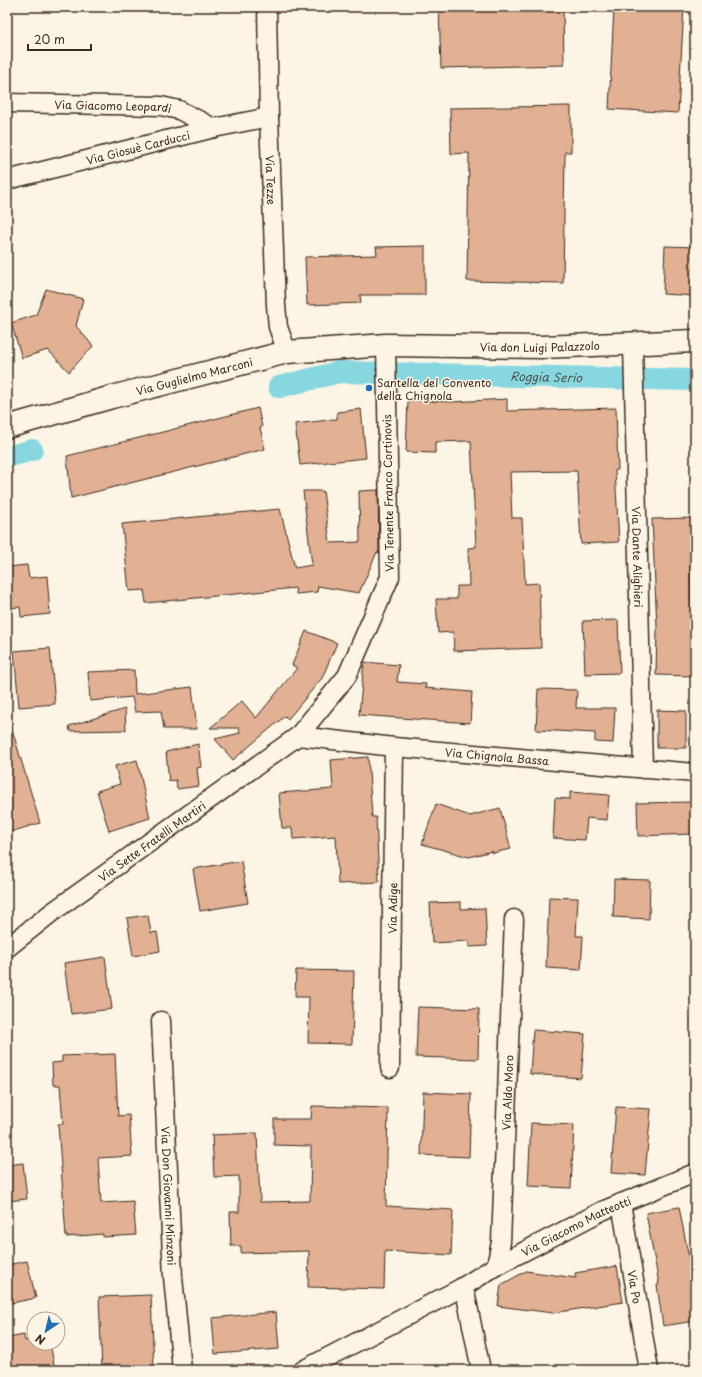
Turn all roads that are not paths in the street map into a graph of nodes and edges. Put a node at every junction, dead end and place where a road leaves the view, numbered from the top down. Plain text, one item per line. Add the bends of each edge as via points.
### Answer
1 (267, 7) edge
2 (7, 102) edge
3 (269, 117) junction
4 (214, 128) junction
5 (7, 180) edge
6 (695, 341) edge
7 (386, 344) junction
8 (633, 344) junction
9 (287, 352) junction
10 (7, 427) edge
11 (298, 736) junction
12 (394, 747) junction
13 (643, 769) junction
14 (695, 773) edge
15 (514, 919) dead end
16 (7, 948) edge
17 (160, 1021) dead end
18 (390, 1068) dead end
19 (695, 1173) edge
20 (622, 1203) junction
21 (496, 1266) junction
22 (461, 1288) junction
23 (182, 1370) edge
24 (303, 1370) edge
25 (481, 1370) edge
26 (649, 1370) edge

1 - 3 street, Via Tezze
2 - 4 street, Via Giacomo Leopardi via 161,106 179,110
3 - 4 street, Via Giosuè Carducci
3 - 9 street, Via Tezze via 276,306 278,327
4 - 5 street, Via Giosuè Carducci
6 - 8 street, Via don Luigi Palazzolo
7 - 8 street, Via don Luigi Palazzolo via 542,347
7 - 9 street, Via Guglielmo Marconi
7 - 11 street, Via Tenente Franco Cortinovis via 390,577 347,676
8 - 13 street, Via Dante Alighieri
9 - 10 street, Via Guglielmo Marconi
11 - 12 street, Via Chignola Bassa
11 - 16 street, Via Sette Fratelli Martiri via 51,913
12 - 13 street, Via Chignola Bassa
12 - 18 street, Via Adige
13 - 14 street, Via Chignola Bassa
15 - 21 street, Via Aldo Moro via 501,1242
17 - 23 street, Via Don Giovanni Minzoni via 173,1277
19 - 20 street, Via Giacomo Matteotti
20 - 21 street, Via Giacomo Matteotti
20 - 26 street, Via Po
21 - 22 street, Via Giacomo Matteotti
22 - 24 street, Via Giacomo Matteotti
22 - 25 street via 466,1296

